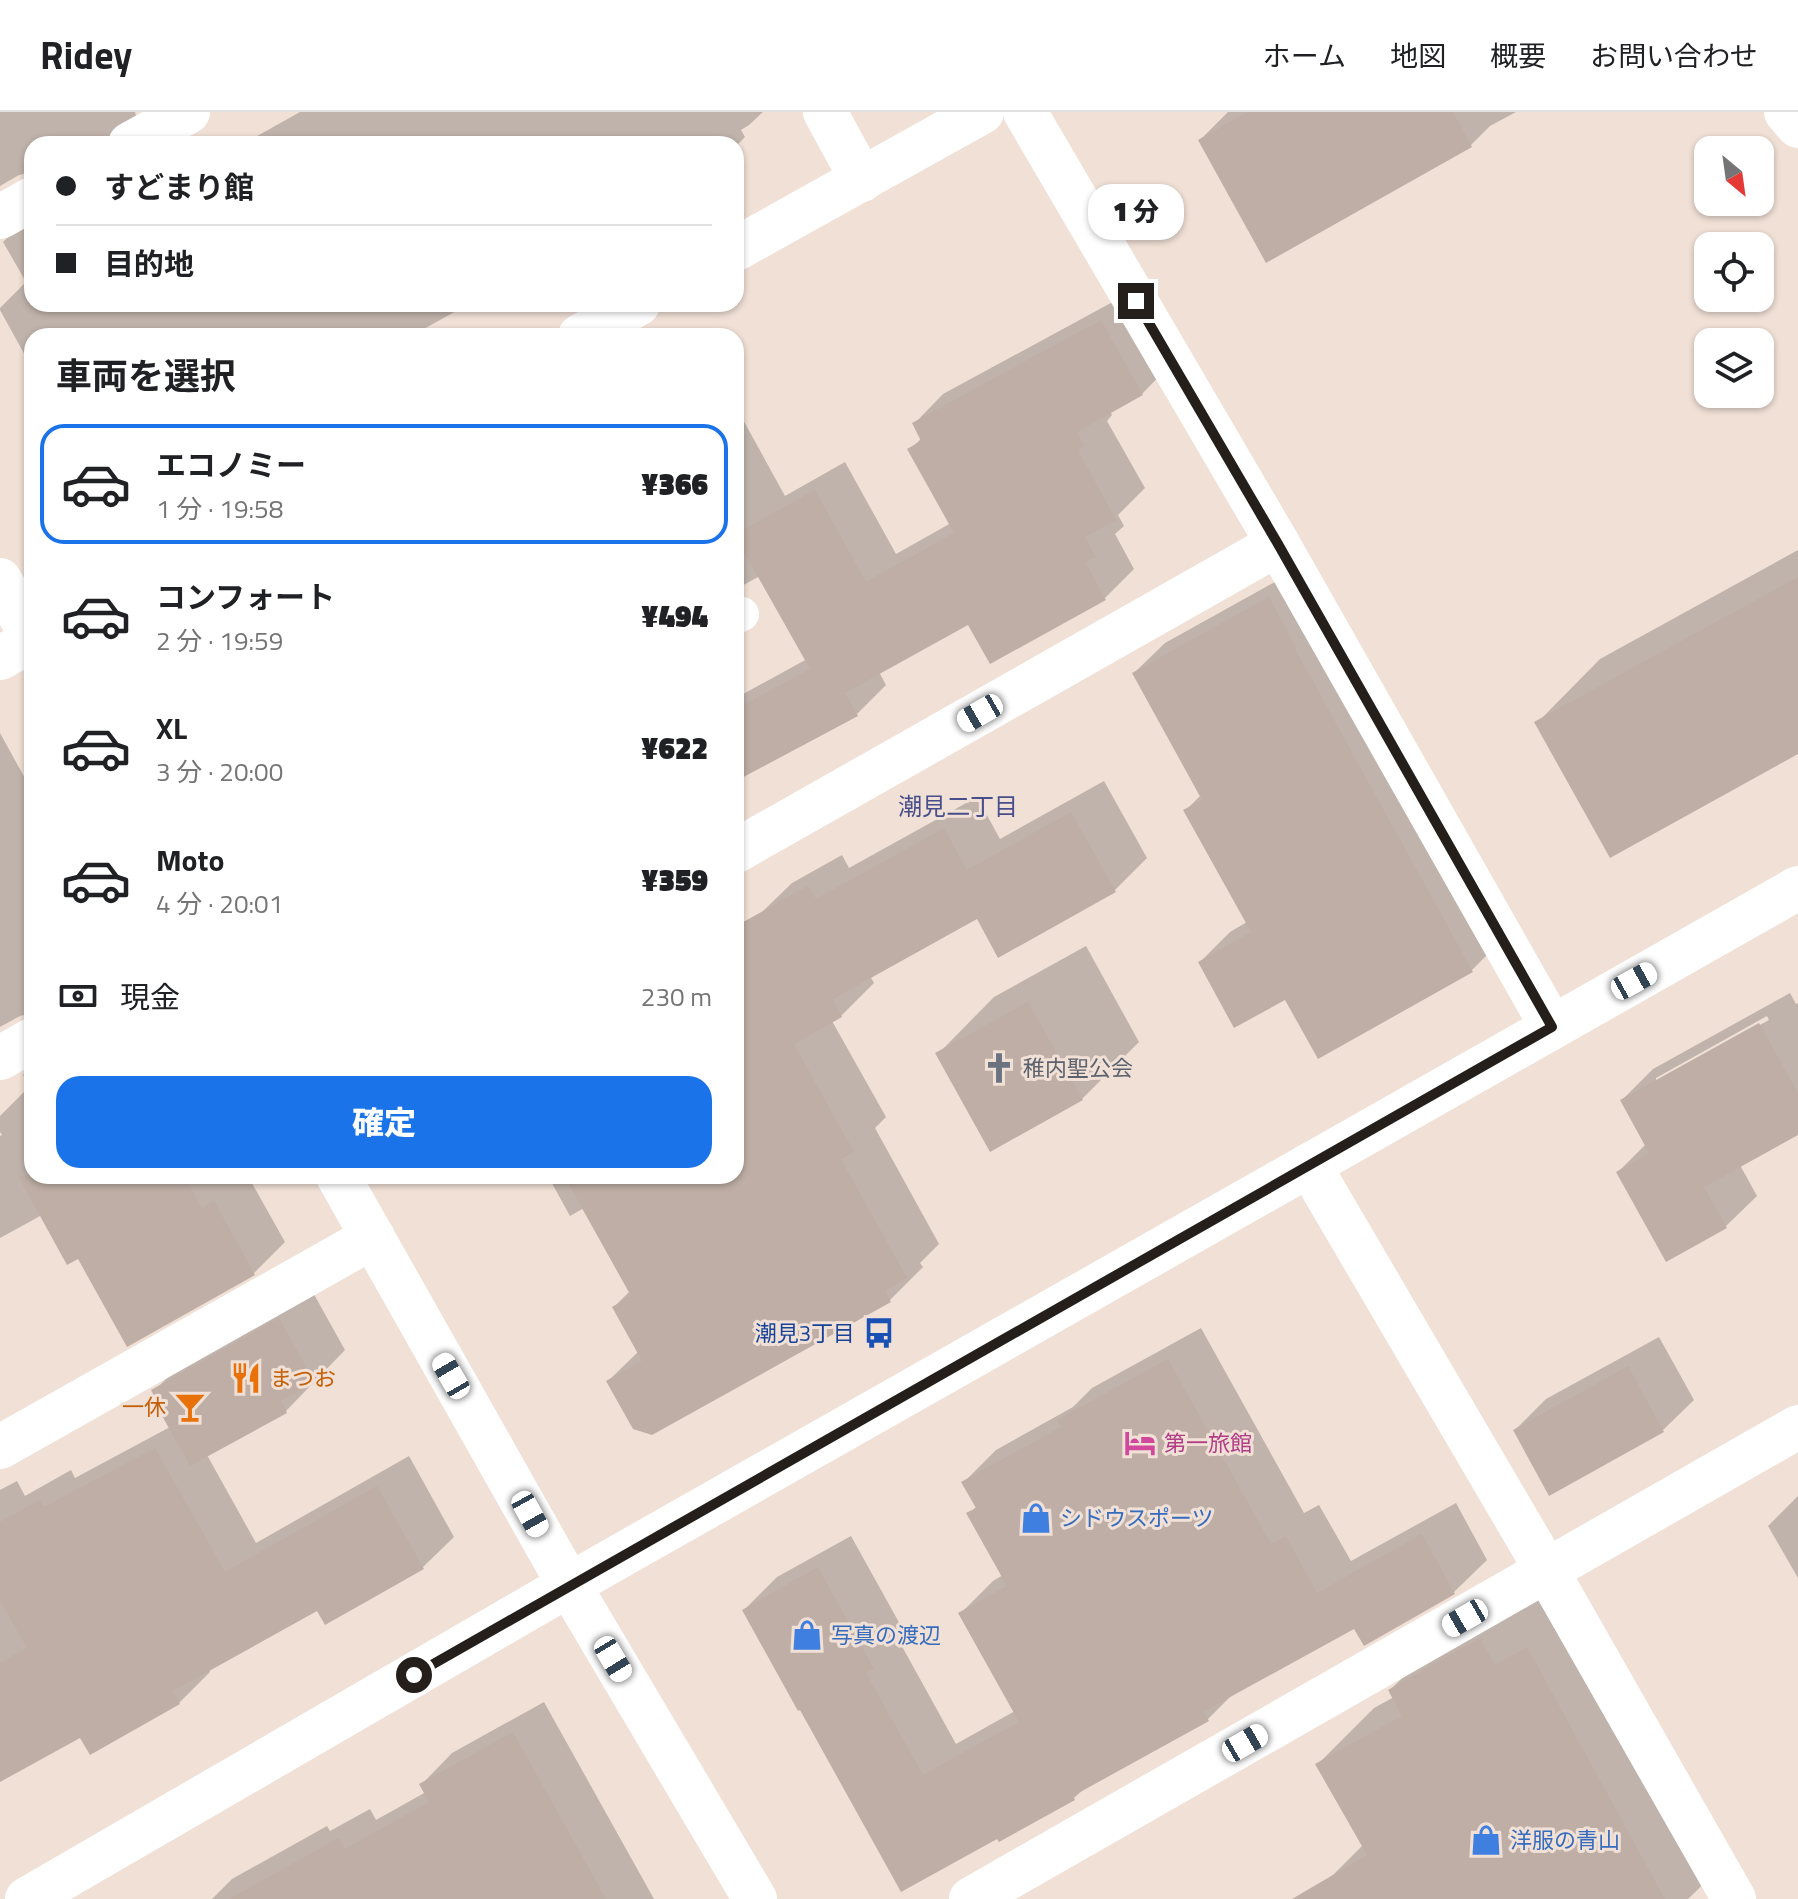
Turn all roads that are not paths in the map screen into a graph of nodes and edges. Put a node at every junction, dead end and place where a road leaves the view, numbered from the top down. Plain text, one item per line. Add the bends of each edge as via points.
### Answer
1 (188, 112) edge
2 (825, 112) edge
3 (982, 112) edge
4 (1025, 112) edge
5 (1786, 112) edge
6 (1798, 126) edge
7 (144, 136) edge
8 (862, 180) junction
9 (24, 204) edge
10 (0, 217) edge
11 (744, 245) edge
12 (624, 312) edge
13 (594, 328) edge
14 (1278, 544) junction
15 (0, 580) edge
16 (24, 624) edge
17 (24, 643) edge
18 (0, 658) edge
19 (744, 846) edge
20 (1798, 888) edge
21 (1552, 1027) junction
22 (24, 1044) edge
23 (0, 1058) edge
24 (1309, 1165) junction
25 (343, 1184) edge
26 (373, 1237) junction
27 (1798, 1427) edge
28 (0, 1447) edge
29 (1547, 1571) junction
30 (569, 1585) junction
31 (27, 1899) edge
32 (755, 1899) edge
33 (971, 1899) edge
34 (1734, 1899) edge

1 - 7 street
2 - 8 street
3 - 8 street
4 - 14 street
5 - 6 street
8 - 11 street
9 - 10 street
12 - 13 street
14 - 19 street
14 - 21 street
15 - 16 street
17 - 18 street
20 - 21 street
21 - 24 street
22 - 23 street
24 - 29 street
24 - 30 street
25 - 26 street
26 - 28 street
26 - 30 street
27 - 29 street
29 - 33 street
29 - 34 street
30 - 31 street
30 - 32 street

